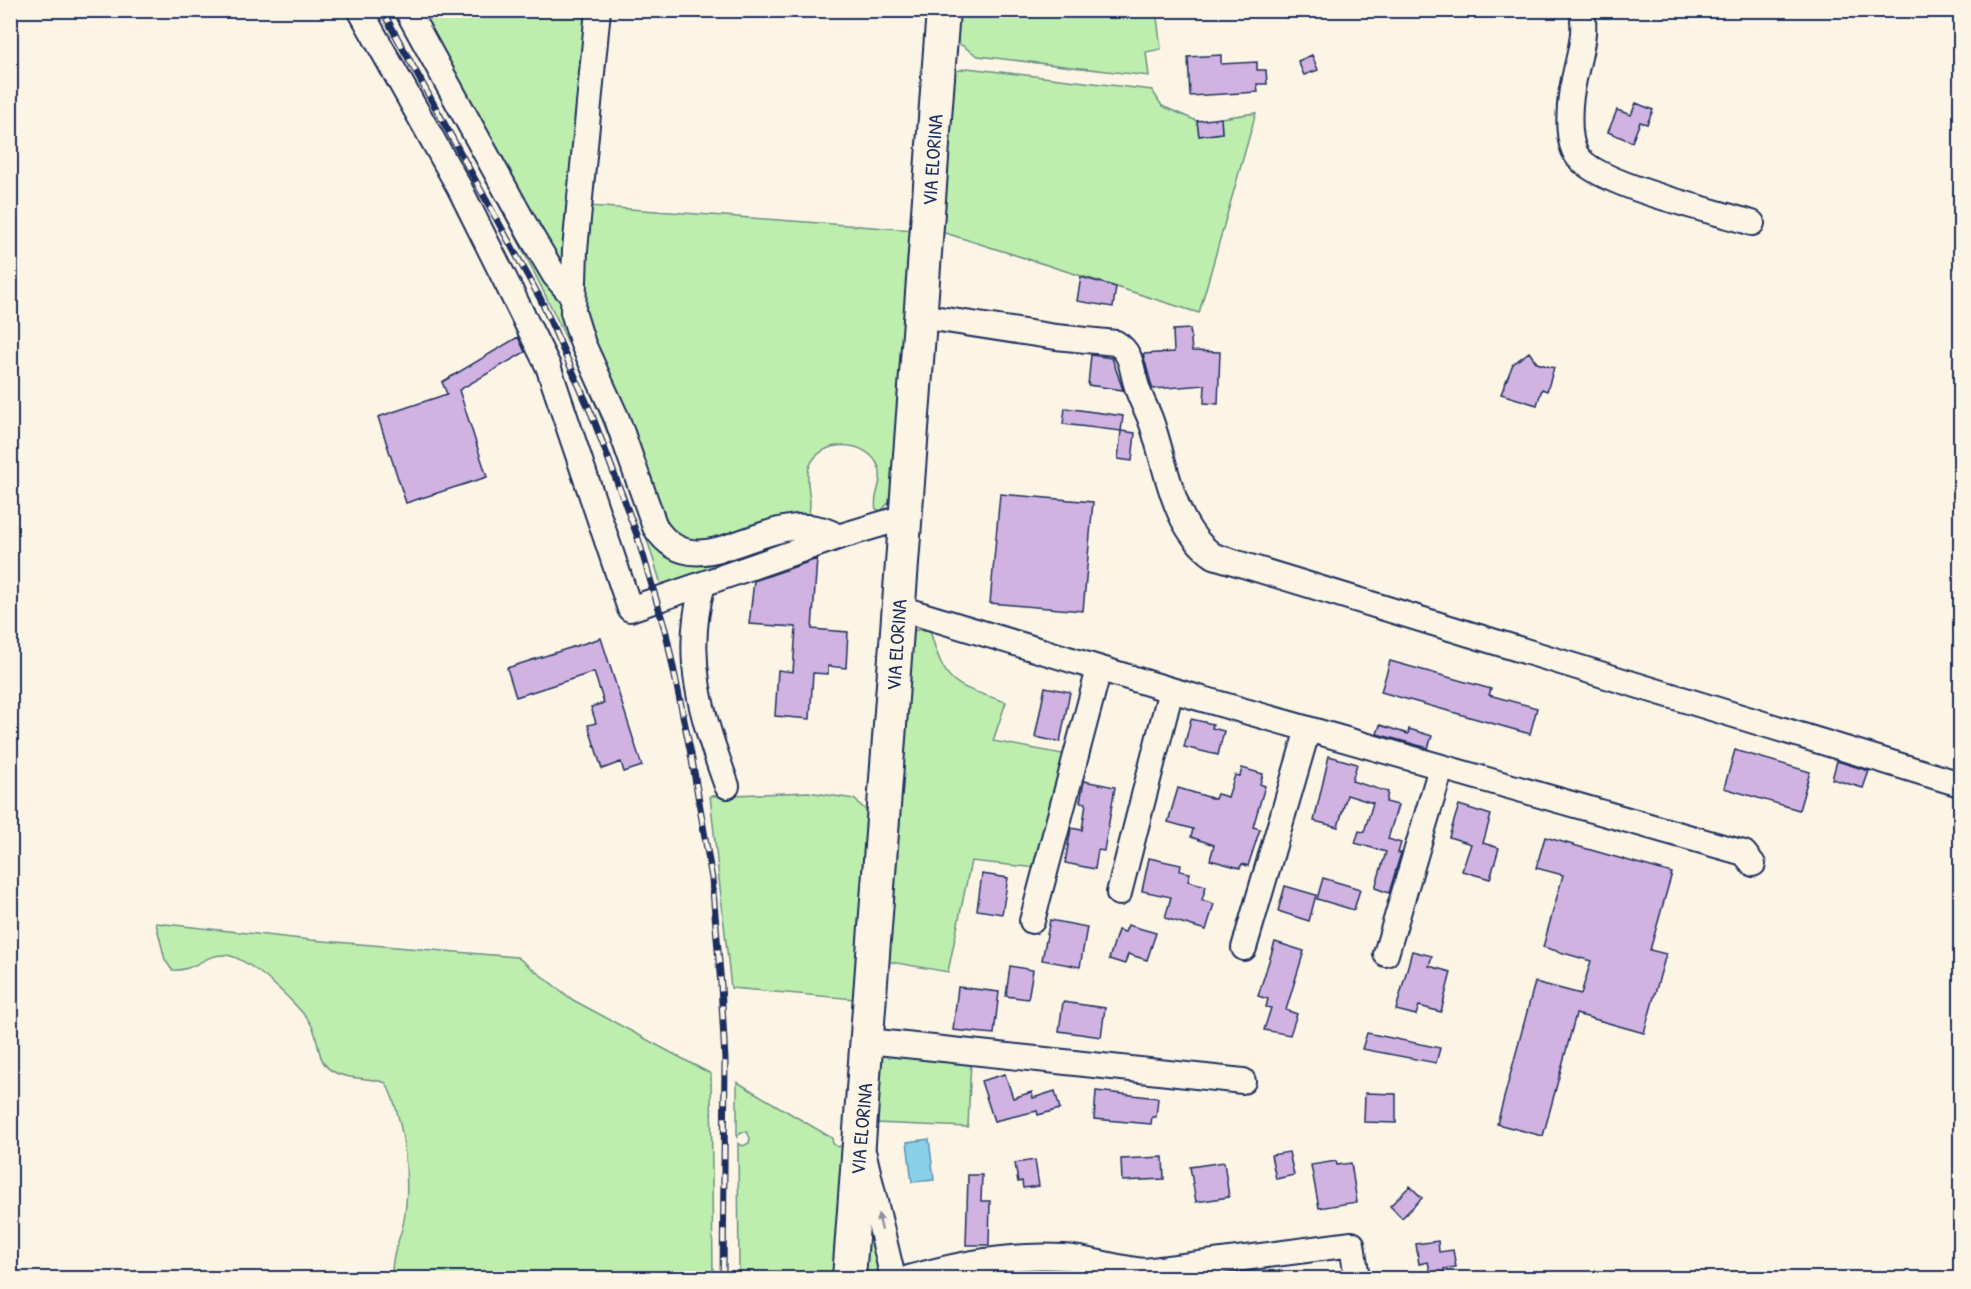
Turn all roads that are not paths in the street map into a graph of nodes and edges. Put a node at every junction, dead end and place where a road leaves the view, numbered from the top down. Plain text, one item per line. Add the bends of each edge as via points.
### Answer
1 (360, 10) edge
2 (407, 10) edge
3 (598, 10) edge
4 (943, 10) edge
5 (1582, 10) edge
6 (1752, 223) dead end
7 (573, 297) junction
8 (920, 316) junction
9 (905, 517) junction
10 (838, 537) junction
11 (703, 584) junction
12 (899, 608) junction
13 (1099, 669) junction
14 (1171, 690) junction
15 (1308, 729) junction
16 (1441, 768) junction
17 (1960, 784) edge
18 (727, 786) dead end
19 (1753, 864) dead end
20 (1119, 893) dead end
21 (1032, 921) dead end
22 (1244, 948) dead end
23 (1386, 954) dead end
24 (868, 1041) junction
25 (1243, 1081) dead end
26 (860, 1135) junction
27 (1145, 1275) edge
28 (849, 1278) edge
29 (893, 1278) edge
30 (909, 1278) edge
31 (1357, 1278) edge

1 - 11 street via 459,187 544,355 630,609
2 - 7 street via 530,234 555,276
3 - 7 street
4 - 8 main road, VIA ELORINA
5 - 6 street via 1584,30 1570,106 1571,141 1576,155 1592,171 1622,185
7 - 10 street via 573,312 583,344 617,418 663,540 677,549 695,553 713,552 794,525 826,529
8 - 9 main road, VIA ELORINA
8 - 17 street via 1124,347 1183,519 1191,535 1214,556
9 - 10 street
9 - 12 main road, VIA ELORINA
10 - 11 street
11 - 18 street via 695,613 693,659 704,724
12 - 13 street
12 - 24 main road, VIA ELORINA
13 - 14 street
13 - 21 street
14 - 15 street
14 - 20 street
15 - 16 street
15 - 22 street
16 - 19 street via 1744,854
16 - 23 street
24 - 25 street
24 - 26 main road, VIA ELORINA
26 - 28 main road, VIA ELORINA
29 -> 26 street
27 - 30 street via 1062,1257 981,1262
27 - 31 street via 1352,1244

